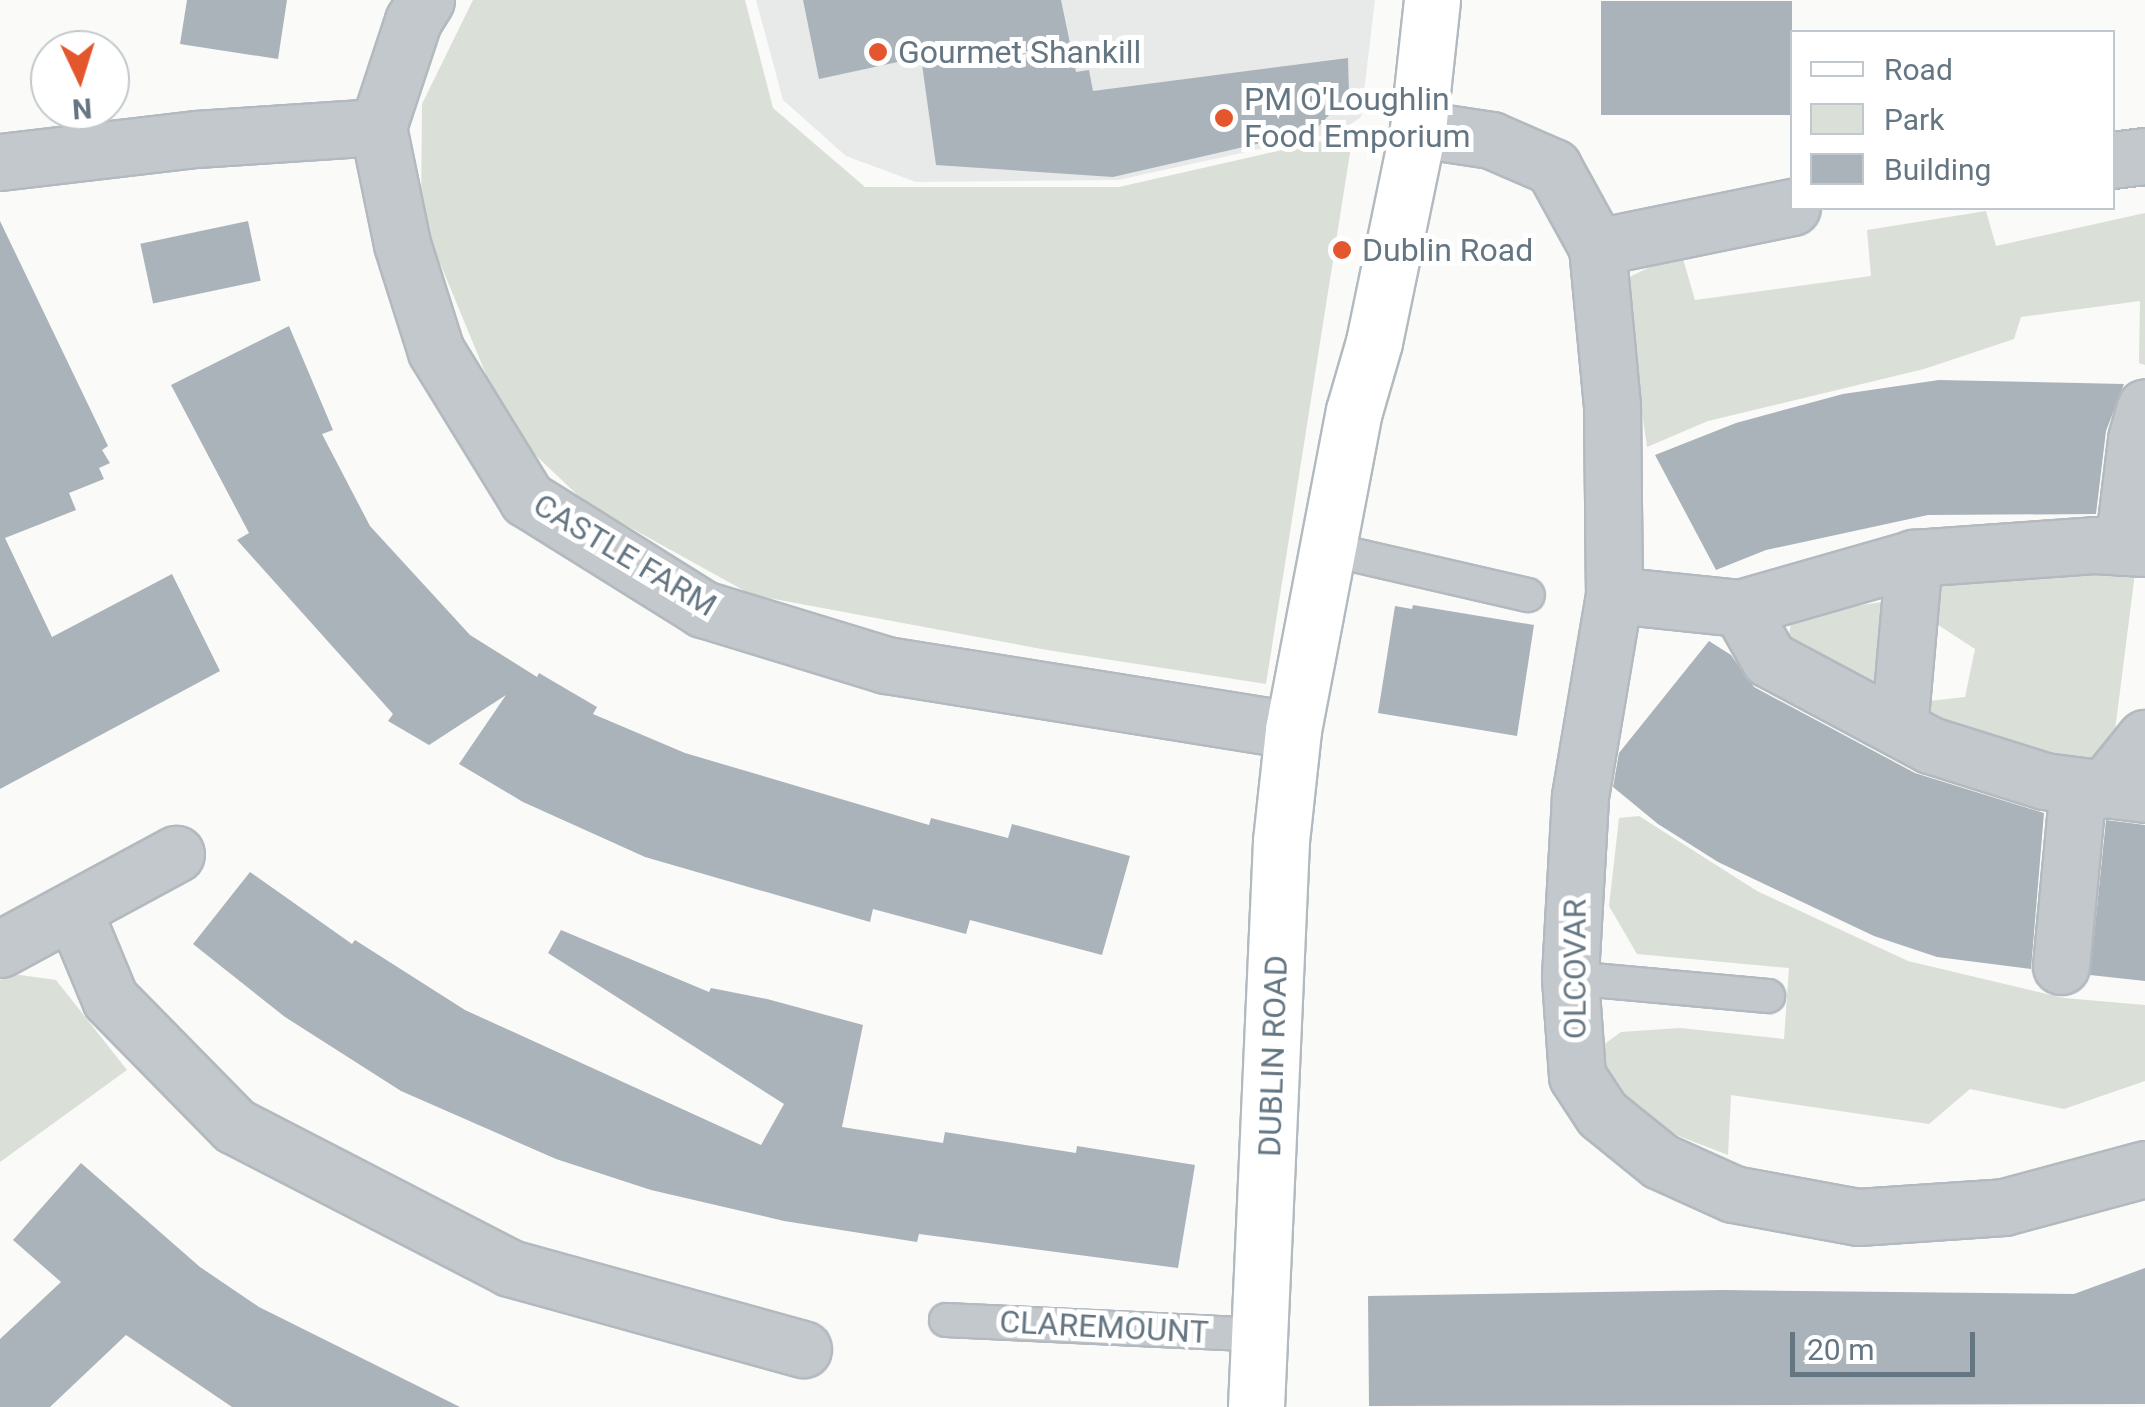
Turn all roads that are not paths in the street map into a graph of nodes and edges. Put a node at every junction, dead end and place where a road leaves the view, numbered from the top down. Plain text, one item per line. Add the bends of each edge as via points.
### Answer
1 (426, 0) edge
2 (1432, 0) edge
3 (378, 127) junction
4 (1418, 130) junction
5 (2145, 156) edge
6 (2115, 160) edge
7 (0, 162) edge
8 (1790, 208) edge
9 (1597, 247) junction
10 (2145, 407) edge
11 (2134, 548) edge
12 (1328, 549) junction
13 (1914, 558) junction
14 (1528, 595) dead end
15 (1614, 595) junction
16 (1740, 608) junction
17 (1898, 728) junction
18 (1293, 730) junction
19 (2145, 738) edge
20 (2109, 790) edge
21 (176, 854) dead end
22 (74, 912) junction
23 (0, 949) edge
24 (2060, 966) dead end
25 (1570, 978) junction
26 (1768, 996) dead end
27 (2145, 1169) edge
28 (946, 1320) dead end
29 (1262, 1335) junction
30 (803, 1349) dead end
31 (1256, 1407) edge

1 - 3 street
2 - 4 main road, DUBLIN ROAD
3 - 7 street
3 - 18 street, CASTLE FARM via 402,244 436,351 526,499 703,609 886,666
4 - 9 street, OLCOVAR via 1492,140 1553,168
4 - 12 main road, DUBLIN ROAD
5 - 6 street
8 - 9 street
9 - 15 street, OLCOVAR via 1612,406
10 - 11 street via 2136,439
11 - 13 street
12 - 14 lane
12 - 18 main road, DUBLIN ROAD
13 - 16 street
13 - 17 street
15 - 16 street
15 - 25 street, OLCOVAR via 1580,797
16 - 17 street via 1769,659
17 - 20 street via 1930,745 2044,781
18 - 29 main road, DUBLIN ROAD via 1281,841
19 - 20 street
20 - 24 street
21 - 22 street
22 - 23 street
22 - 30 street via 110,999 235,1126 510,1268
25 - 26 lane
25 - 27 street, OLCOVAR via 1577,1076 1602,1114 1660,1160 1733,1194 1858,1217 2004,1206
28 - 29 lane, CLAREMOUNT
29 - 31 main road, DUBLIN ROAD

